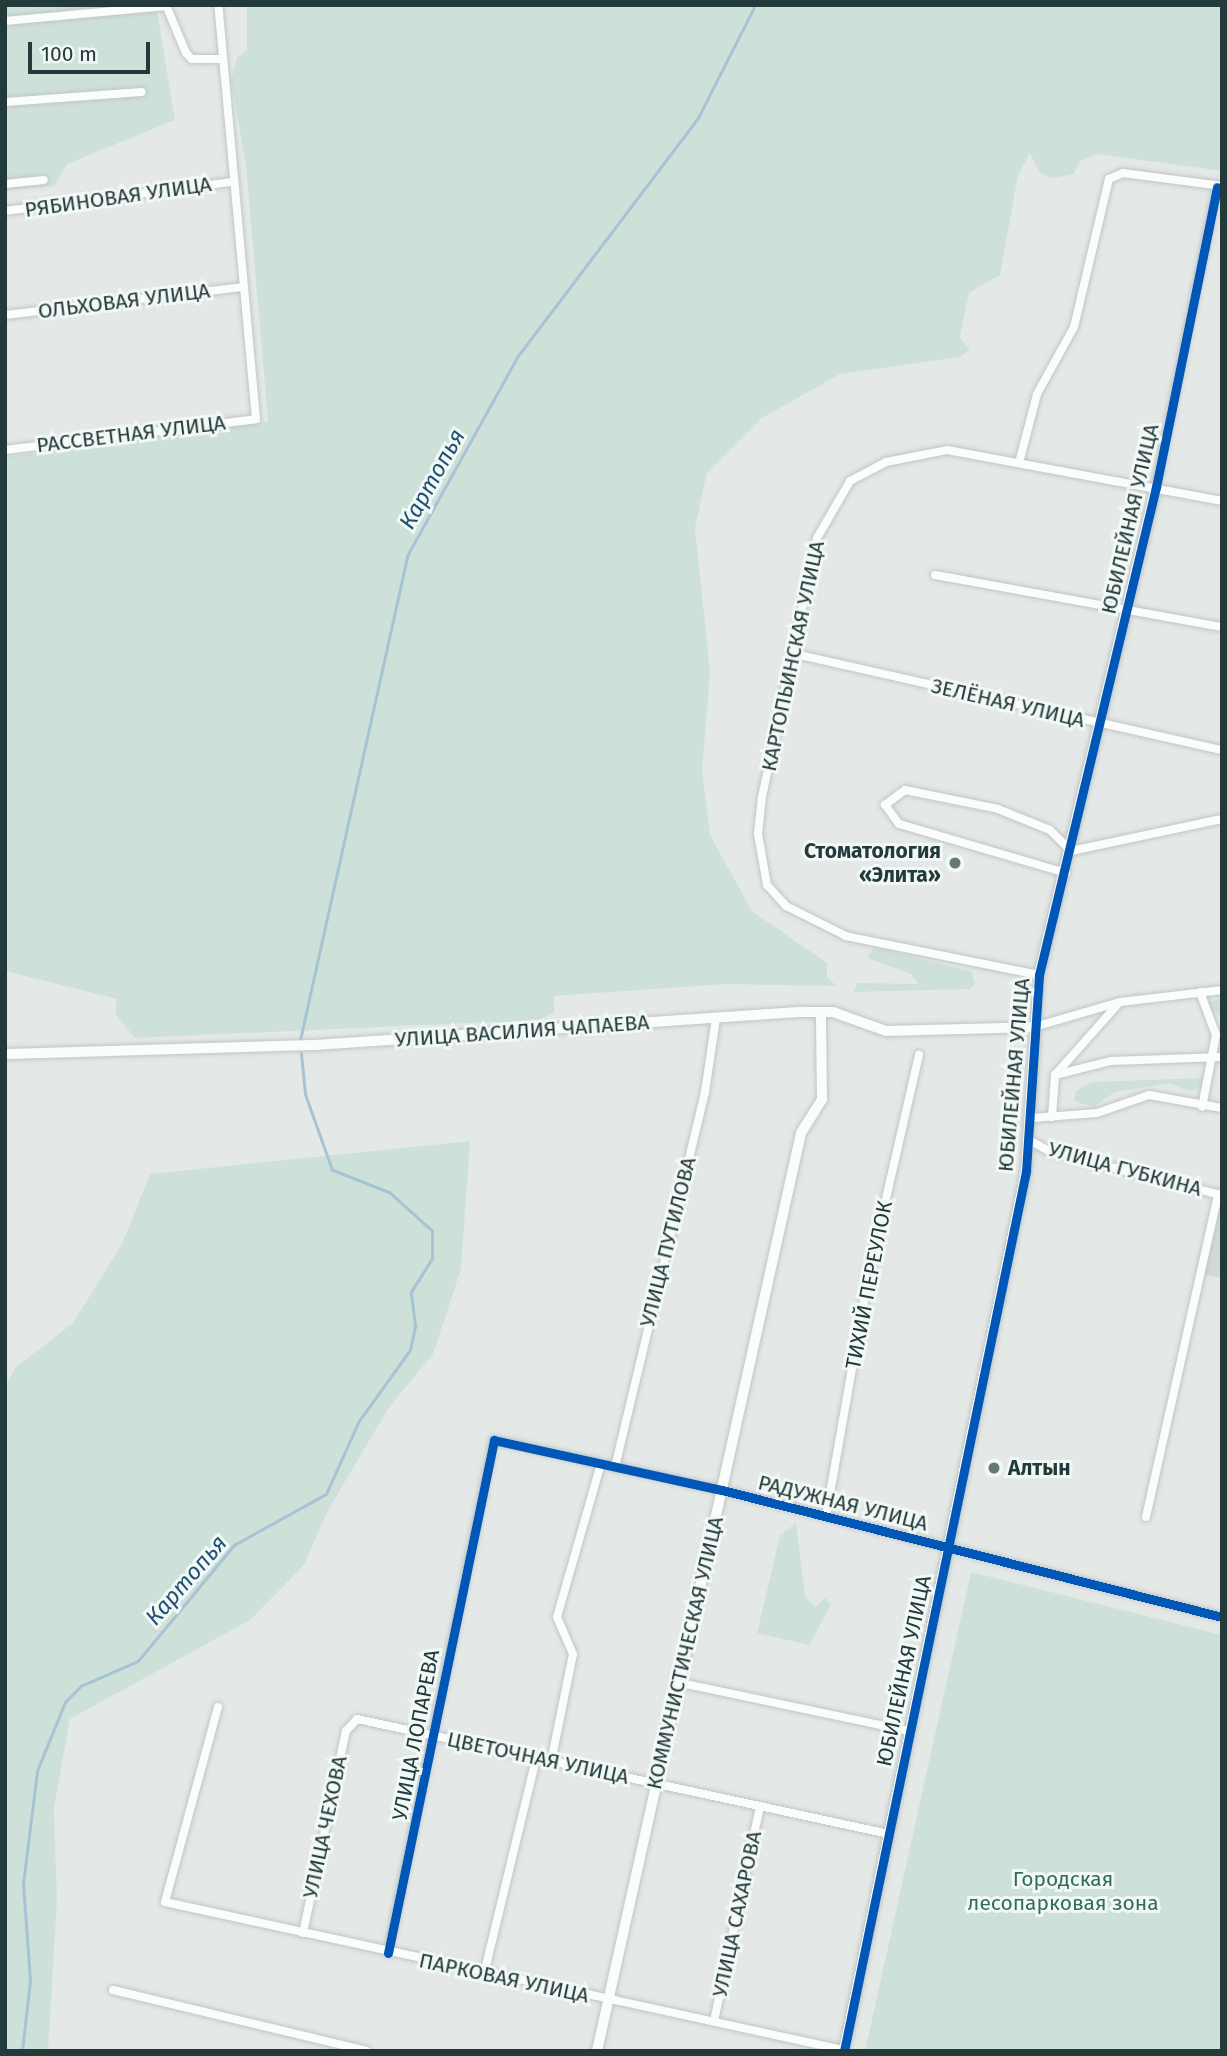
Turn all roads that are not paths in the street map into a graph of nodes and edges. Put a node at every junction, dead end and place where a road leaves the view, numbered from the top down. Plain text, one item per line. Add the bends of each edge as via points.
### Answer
1 (218, 5) edge
2 (166, 6) edge
3 (5, 21) edge
4 (220, 58) junction
5 (142, 92) dead end
6 (5, 102) edge
7 (44, 180) dead end
8 (232, 181) junction
9 (5, 184) edge
10 (1219, 187) edge
11 (5, 211) edge
12 (242, 287) junction
13 (5, 315) edge
14 (5, 450) edge
15 (1020, 459) junction
16 (1156, 487) junction
17 (1222, 501) edge
18 (935, 575) dead end
19 (1127, 611) junction
20 (1222, 627) edge
21 (795, 654) junction
22 (1101, 724) junction
23 (1222, 750) edge
24 (1222, 819) edge
25 (1071, 851) junction
26 (1066, 873) junction
27 (1039, 975) junction
28 (1222, 990) edge
29 (1200, 992) junction
30 (1120, 1002) junction
31 (821, 1013) junction
32 (716, 1017) junction
33 (1034, 1027) junction
34 (5, 1054) edge
35 (919, 1055) dead end
36 (1217, 1057) edge
37 (1055, 1075) junction
38 (1202, 1107) junction
39 (1222, 1108) edge
40 (1052, 1117) junction
41 (1032, 1118) junction
42 (1030, 1140) junction
43 (1220, 1194) edge
44 (494, 1440) joint
45 (601, 1464) junction
46 (615, 1467) junction
47 (722, 1490) junction
48 (826, 1516) junction
49 (1146, 1517) dead end
50 (947, 1547) junction
51 (1222, 1617) edge
52 (676, 1682) junction
53 (218, 1707) dead end
54 (352, 1722) joint
55 (909, 1731) junction
56 (437, 1736) junction
57 (536, 1759) junction
58 (551, 1762) junction
59 (654, 1784) junction
60 (760, 1807) junction
61 (889, 1834) junction
62 (303, 1933) junction
63 (388, 1953) junction
64 (484, 1974) junction
65 (113, 1990) dead end
66 (608, 2000) junction
67 (714, 2021) junction
68 (844, 2050) edge
69 (367, 2051) edge
70 (597, 2051) edge

1 - 4 street
2 - 3 street
2 - 4 street via 192,59
4 - 8 street
5 - 6 street
7 - 9 street
8 - 11 street, РЯБИНОВАЯ УЛИЦА
8 - 12 street
10 - 15 street via 1123,173 1109,179 1074,327 1037,394
10 - 16 street, ЮБИЛЕЙНАЯ УЛИЦА
12 - 13 street, ОЛЬХОВАЯ УЛИЦА
12 - 14 street, РАССВЕТНАЯ УЛИЦА via 256,419
15 - 16 street, КАРТОПЬИНСКАЯ УЛИЦА
15 - 21 street, КАРТОПЬИНСКАЯ УЛИЦА via 927,452 886,462 850,481 817,538
16 - 17 street, КАРТОПЬИНСКАЯ УЛИЦА
16 - 19 street, ЮБИЛЕЙНАЯ УЛИЦА
18 - 19 street
19 - 20 street
19 - 22 street, ЮБИЛЕЙНАЯ УЛИЦА
21 - 22 street, ЗЕЛЁНАЯ УЛИЦА
21 - 27 street, КАРТОПЬИНСКАЯ УЛИЦА via 758,834 774,897 846,936
22 - 23 street, ЗЕЛЁНАЯ УЛИЦА
22 - 25 street, ЮБИЛЕЙНАЯ УЛИЦА
24 - 25 street
25 - 26 street, ЮБИЛЕЙНАЯ УЛИЦА
25 - 26 street via 1039,824 985,806 905,790 885,805 899,824
26 - 27 street, ЮБИЛЕЙНАЯ УЛИЦА
27 - 33 street, ЮБИЛЕЙНАЯ УЛИЦА
28 - 29 street
29 - 30 street
29 - 36 street via 1215,1029
30 - 33 street
30 - 37 street
31 - 32 street, УЛИЦА ВАСИЛИЯ ЧАПАЕВА
31 - 33 street, УЛИЦА ВАСИЛИЯ ЧАПАЕВА via 886,1031
31 - 47 street, КОММУНИСТИЧЕСКАЯ УЛИЦА via 824,1090 801,1133
32 - 34 street, УЛИЦА ВАСИЛИЯ ЧАПАЕВА via 315,1045
32 - 46 street, УЛИЦА ПУТИЛОВА via 705,1093
33 - 41 street, ЮБИЛЕЙНАЯ УЛИЦА
35 - 48 street, ТИХИЙ ПЕРЕУЛОК via 869,1273
36 - 37 street via 1111,1061
36 - 38 street
37 - 40 street
38 - 39 street
38 - 40 street via 1149,1096 1097,1112
40 - 41 street
41 - 42 street, ЮБИЛЕЙНАЯ УЛИЦА
42 - 43 street, УЛИЦА ГУБКИНА via 1051,1153
42 - 50 street, ЮБИЛЕЙНАЯ УЛИЦА
43 - 49 street
44 - 45 street, РАДУЖНАЯ УЛИЦА
44 - 56 street, УЛИЦА ЛОПАРЕВА via 458,1595
45 - 46 street, РАДУЖНАЯ УЛИЦА
45 - 58 street via 556,1617 573,1654
46 - 47 street, РАДУЖНАЯ УЛИЦА
47 - 48 street, РАДУЖНАЯ УЛИЦА
47 - 52 street, КОММУНИСТИЧЕСКАЯ УЛИЦА
48 - 50 street, РАДУЖНАЯ УЛИЦА
50 - 51 street, РАДУЖНАЯ УЛИЦА
50 - 55 street, ЮБИЛЕЙНАЯ УЛИЦА
52 - 55 street
52 - 59 street, КОММУНИСТИЧЕСКАЯ УЛИЦА
53 - 62 street, ПАРКОВАЯ УЛИЦА via 166,1902
54 - 56 street, ЦВЕТОЧНАЯ УЛИЦА via 363,1719
54 - 62 street, УЛИЦА ЧЕХОВА
55 - 61 street, ЮБИЛЕЙНАЯ УЛИЦА
56 - 57 street, ЦВЕТОЧНАЯ УЛИЦА
56 - 63 street, УЛИЦА ЛОПАРЕВА
57 - 58 street, ЦВЕТОЧНАЯ УЛИЦА
57 - 64 street
58 - 59 street, ЦВЕТОЧНАЯ УЛИЦА
59 - 60 street, ЦВЕТОЧНАЯ УЛИЦА
59 - 66 street, КОММУНИСТИЧЕСКАЯ УЛИЦА
60 - 61 street, ЦВЕТОЧНАЯ УЛИЦА
60 - 67 street, УЛИЦА САХАРОВА
61 - 68 street, ЮБИЛЕЙНАЯ УЛИЦА
62 - 63 street, ПАРКОВАЯ УЛИЦА
63 - 64 street, ПАРКОВАЯ УЛИЦА
64 - 66 street, ПАРКОВАЯ УЛИЦА
65 - 69 street
66 - 67 street, ПАРКОВАЯ УЛИЦА
66 - 70 street, КОММУНИСТИЧЕСКАЯ УЛИЦА
67 - 68 street, ПАРКОВАЯ УЛИЦА

